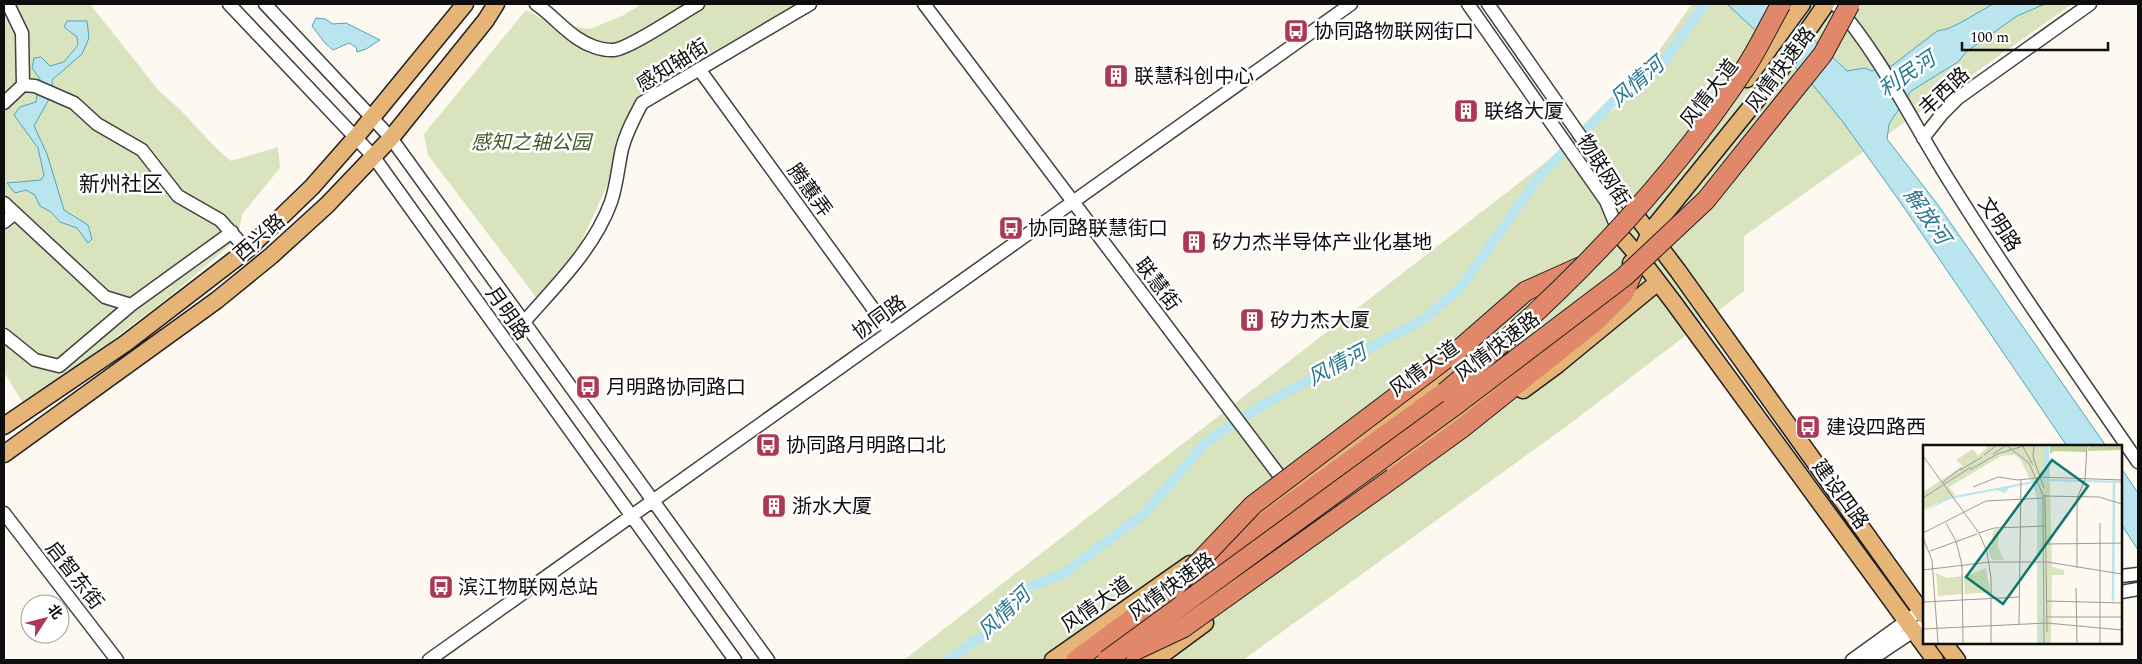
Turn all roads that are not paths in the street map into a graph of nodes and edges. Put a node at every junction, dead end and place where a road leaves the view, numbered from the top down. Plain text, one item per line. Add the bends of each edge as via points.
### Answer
1 (8, 4) edge
2 (230, 4) edge
3 (265, 4) edge
4 (465, 4) edge
5 (496, 4) edge
6 (536, 4) edge
7 (698, 4) edge
8 (810, 4) edge
9 (924, 4) edge
10 (1351, 4) edge
11 (1468, 4) edge
12 (1488, 4) edge
13 (1781, 4) edge
14 (1802, 4) edge
15 (1835, 4) edge
16 (1850, 4) edge
17 (2090, 4) edge
18 (1822, 11) edge
19 (699, 69) junction
20 (29, 85) junction
21 (4, 103) edge
22 (372, 117) junction
23 (356, 137) junction
24 (391, 138) junction
25 (1923, 138) junction
26 (373, 156) junction
27 (1072, 201) junction
28 (4, 203) edge
29 (1637, 216) junction
30 (9, 218) edge
31 (232, 232) junction
32 (1650, 232) junction
33 (1620, 235) junction
34 (247, 250) junction
35 (1639, 257) junction
36 (1595, 261) junction
37 (1658, 282) junction
38 (131, 305) junction
39 (524, 322) junction
40 (890, 332) junction
41 (4, 335) edge
42 (4, 426) edge
43 (4, 454) edge
44 (2138, 462) edge
45 (1290, 490) junction
46 (653, 502) junction
47 (4, 513) edge
48 (630, 516) junction
49 (2138, 574) edge
50 (2122, 576) edge
51 (1174, 588) junction
52 (2138, 588) edge
53 (2122, 592) edge
54 (1919, 617) edge
55 (1929, 644) edge
56 (1945, 644) edge
57 (117, 660) edge
58 (429, 660) edge
59 (735, 660) edge
60 (768, 660) edge
61 (1052, 660) edge
62 (1076, 660) edge
63 (1107, 660) edge
64 (1112, 660) edge
65 (1130, 660) edge
66 (1148, 660) edge
67 (1852, 660) edge
68 (1870, 660) edge
69 (1935, 660) edge
70 (1956, 660) edge

1 - 20 street via 22,33
2 - 23 street, 月明路
3 - 22 street, 月明路
4 - 22 main road, 西兴路
5 - 24 main road, 西兴路
6 - 7 street, 感知轴街 via 579,40 614,50
8 - 19 street, 感知轴街
9 - 27 street, 联慧街
10 - 27 street, 协同路
11 - 33 street, 物联网街 via 1606,201
12 - 29 street, 物联网街
13 - 51 highway, 风情快速路, bridge via 1746,66 1642,203 1493,353 1446,392
14 - 29 main road, 风情大道 via 1654,199
15 - 25 street, 文明路 via 1859,31
16 - 63 highway, 风情快速路, bridge via 1823,54 1706,200 1624,277
17 - 25 street, 丰西路 via 1958,98
18 - 32 main road, 风情大道 via 1776,76
19 - 39 street, 感知轴街 via 642,103 628,130 610,202 592,240
19 - 40 street, 腾蕙弄
20 - 21 street
20 - 31 street via 74,103 97,124 142,150 178,196 220,220
22 - 23 main road, 西兴路
22 - 24 street, 月明路
23 - 26 street, 月明路
23 - 34 main road, 西兴路 via 312,187
24 - 26 main road, 西兴路
24 - 39 street, 月明路
25 - 44 street, 文明路 via 2022,294
26 - 43 main road, 西兴路 via 327,205 217,300
26 - 48 street, 月明路
27 - 40 street, 协同路
27 - 45 street, 联慧街
28 - 30 street
29 - 32 main road, 建设四路
29 - 33 main road, 风情大道
30 - 38 street via 105,298
31 - 34 street
31 - 38 street
32 - 35 main road, 风情大道
32 - 54 main road, 建设四路
33 - 35 main road, 建设四路
33 - 36 main road, 风情大道
34 - 42 main road, 西兴路 via 126,342
35 - 37 main road, 建设四路
35 - 64 highway, bridge via 1624,293 1596,321 1462,428 1183,628
35 - 65 main road, 风情大道 via 1623,269 1588,315 1543,352
36 - 45 main road, 风情大道 via 1556,303 1458,368
36 - 51 highway, bridge via 1526,291 1463,346 1253,505
37 - 54 main road, 建设四路
37 - 66 main road via 1557,365 1163,654
38 - 41 street via 59,366 35,360
39 - 46 street, 月明路
40 - 46 street, 协同路
45 - 61 main road, 风情大道
46 - 48 street, 协同路
46 - 60 street, 月明路
47 - 57 street, 启智东街
48 - 58 street, 协同路
48 - 59 street, 月明路
49 - 50 street
51 - 62 highway, 风情快速路
52 - 53 street
54 - 67 street
54 - 68 street
55 - 69 main road, 建设四路
56 - 70 main road

